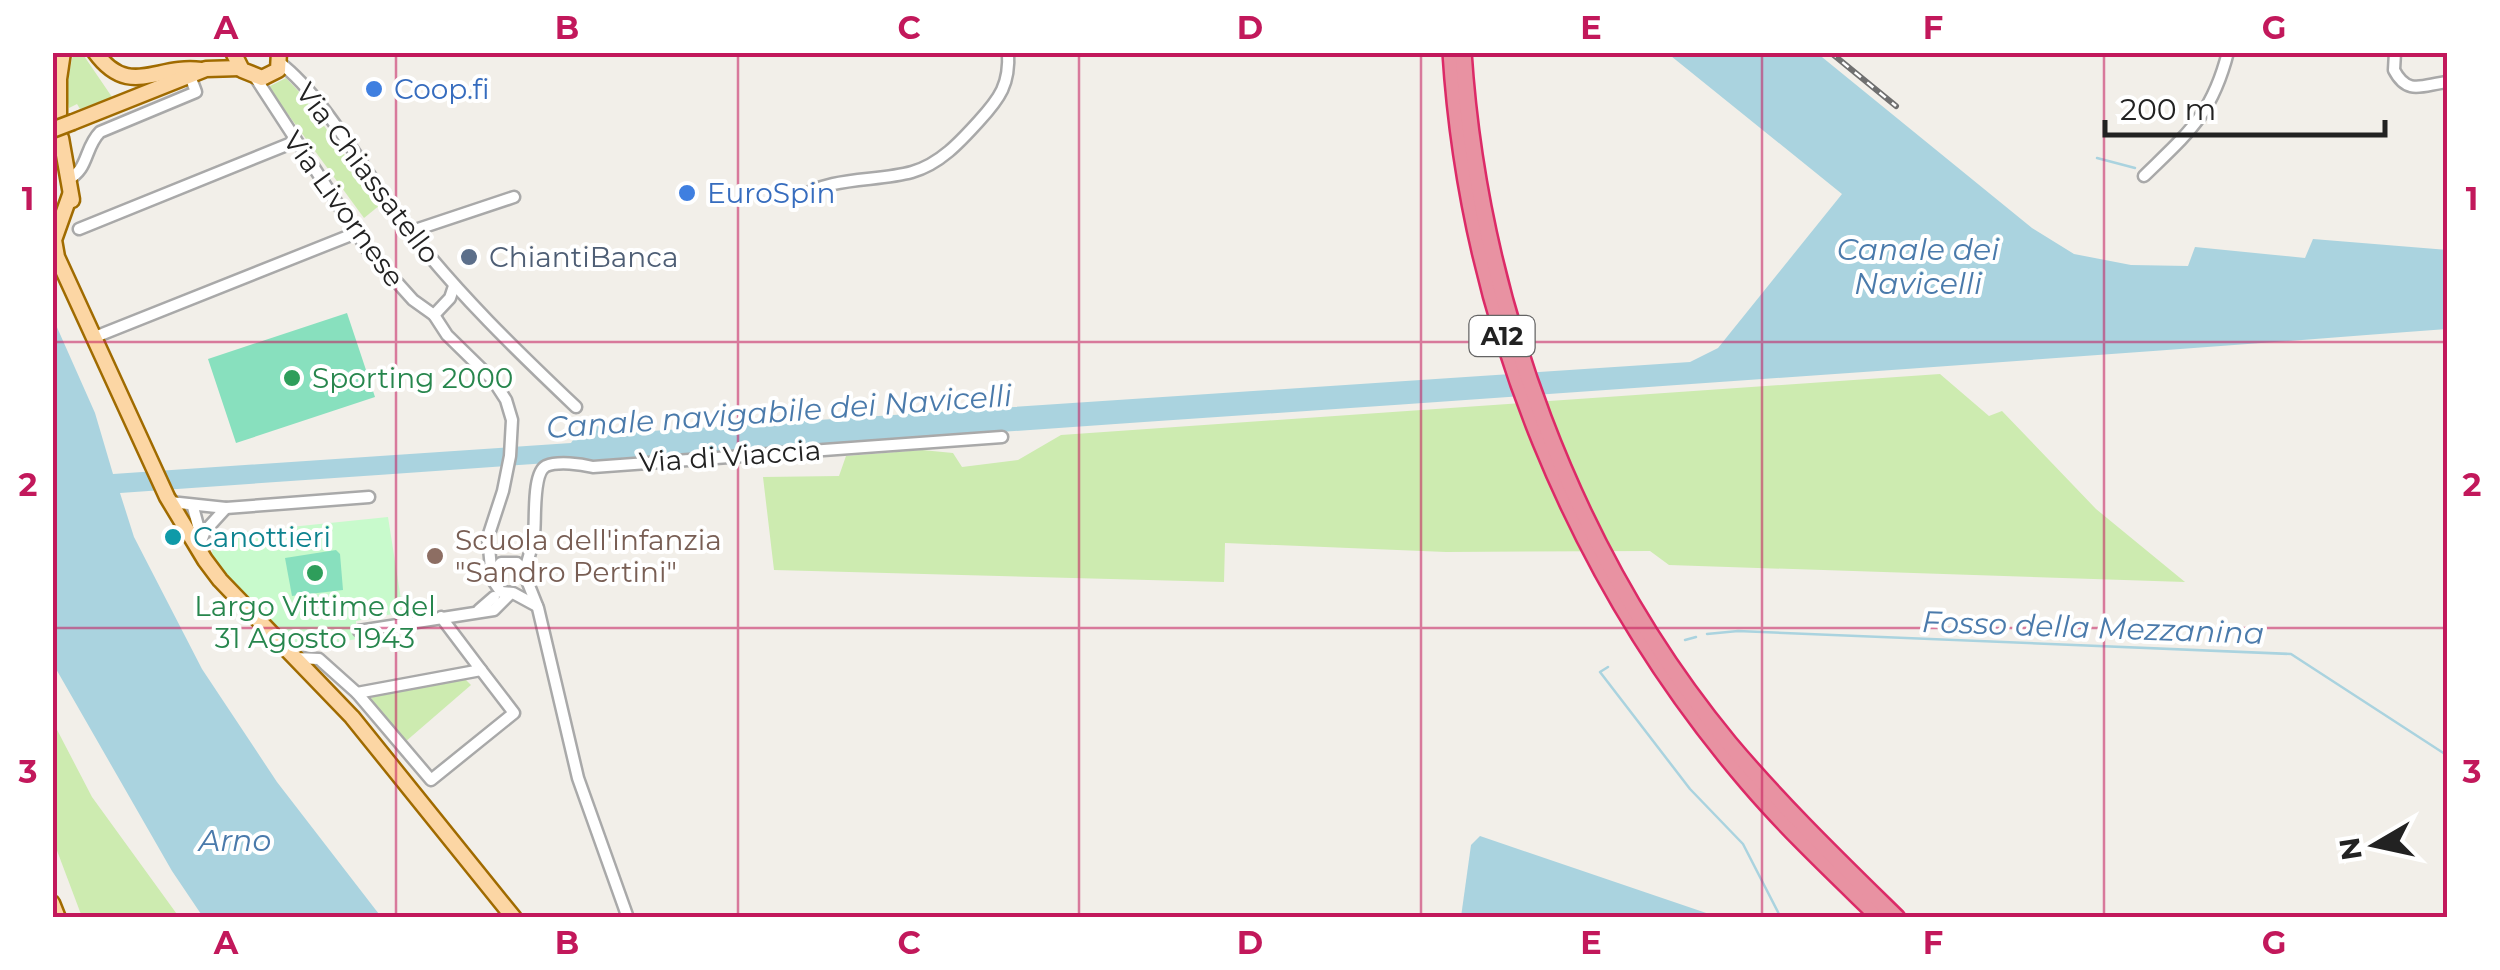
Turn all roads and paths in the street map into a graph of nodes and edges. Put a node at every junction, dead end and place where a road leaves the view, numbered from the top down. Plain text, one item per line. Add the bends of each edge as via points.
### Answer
1 (63, 52) edge
2 (95, 52) edge
3 (230, 52) edge
4 (1008, 52) edge
5 (1451, 52) edge
6 (1463, 52) edge
7 (2228, 52) edge
8 (2395, 52) edge
9 (282, 57) edge
10 (240, 68) junction
11 (199, 72) junction
12 (254, 77) junction
13 (2448, 82) edge
14 (61, 126) edge
15 (294, 142) junction
16 (2144, 176) dead end
17 (69, 188) junction
18 (514, 198) dead end
19 (799, 198) dead end
20 (58, 218) edge
21 (79, 228) dead end
22 (409, 232) junction
23 (356, 233) junction
24 (68, 278) junction
25 (454, 286) junction
26 (434, 315) junction
27 (94, 337) junction
28 (576, 408) dead end
29 (1002, 437) dead end
30 (370, 497) dead end
31 (169, 499) junction
32 (193, 507) junction
33 (226, 508) junction
34 (488, 542) junction
35 (199, 544) junction
36 (528, 551) junction
37 (511, 561) junction
38 (524, 575) junction
39 (495, 591) junction
40 (512, 593) junction
41 (1623, 597) junction
42 (537, 606) junction
43 (442, 618) junction
44 (359, 631) dead end
45 (296, 658) junction
46 (481, 670) junction
47 (357, 693) junction
48 (52, 903) edge
49 (58, 918) edge
50 (514, 918) edge
51 (628, 918) edge
52 (1880, 918) edge
53 (1897, 918) edge

1 - 14 main road
2 - 11 main road via 112,72 128,78 174,68
3 - 10 main road
3 - 11 main road
4 - 19 street via 1000,98 941,158 914,172 827,186
5 - 41 highway, A12 via 1468,198 1504,342 1560,488
6 - 41 highway, A12 via 1478,182 1509,314 1558,454
7 - 16 street via 2204,114
8 - 13 street via 2394,70 2409,86
9 - 12 main road via 274,74
9 - 22 street, Via Chiassatello
10 - 11 main road
10 - 12 main road
11 - 14 main road
11 - 17 street via 196,92 100,132
12 - 15 street, Via Livornese
14 - 17 main road
15 - 21 street
15 - 23 street, Via Livornese
17 - 20 main road
17 - 24 main road via 72,217 62,250
18 - 22 street
20 - 24 main road via 56,254
22 - 25 street, Via Chiassatello
23 - 26 street, Via Livornese via 396,283
23 - 27 street
24 - 27 main road
25 - 26 street, Via Chiassatello
25 - 28 street, Via Chiassatello
26 - 34 street, Via Livornese via 509,406 506,480
27 - 31 main road
29 - 36 street, Via di Viaccia via 546,466 536,488
30 - 33 street
31 - 32 street
31 - 35 main road
32 - 33 street
32 - 35 street
33 - 35 street
34 - 37 street
34 - 39 street, Via Livornese
35 - 45 main road via 220,580
36 - 37 street
36 - 38 street, Via di Viaccia
37 - 38 street
37 - 39 street via 497,566
38 - 40 street
38 - 42 street
39 - 40 street
39 - 40 street
39 - 43 street via 473,612
40 - 42 street
41 - 52 highway, A12 via 1681,698 1746,781
41 - 53 highway, A12 via 1727,740
42 - 51 street via 574,766
43 - 44 street
43 - 46 street
45 - 47 street via 320,658
45 - 50 main road via 352,717
46 - 47 street
46 - 47 street via 514,714 431,780
48 - 49 main road

